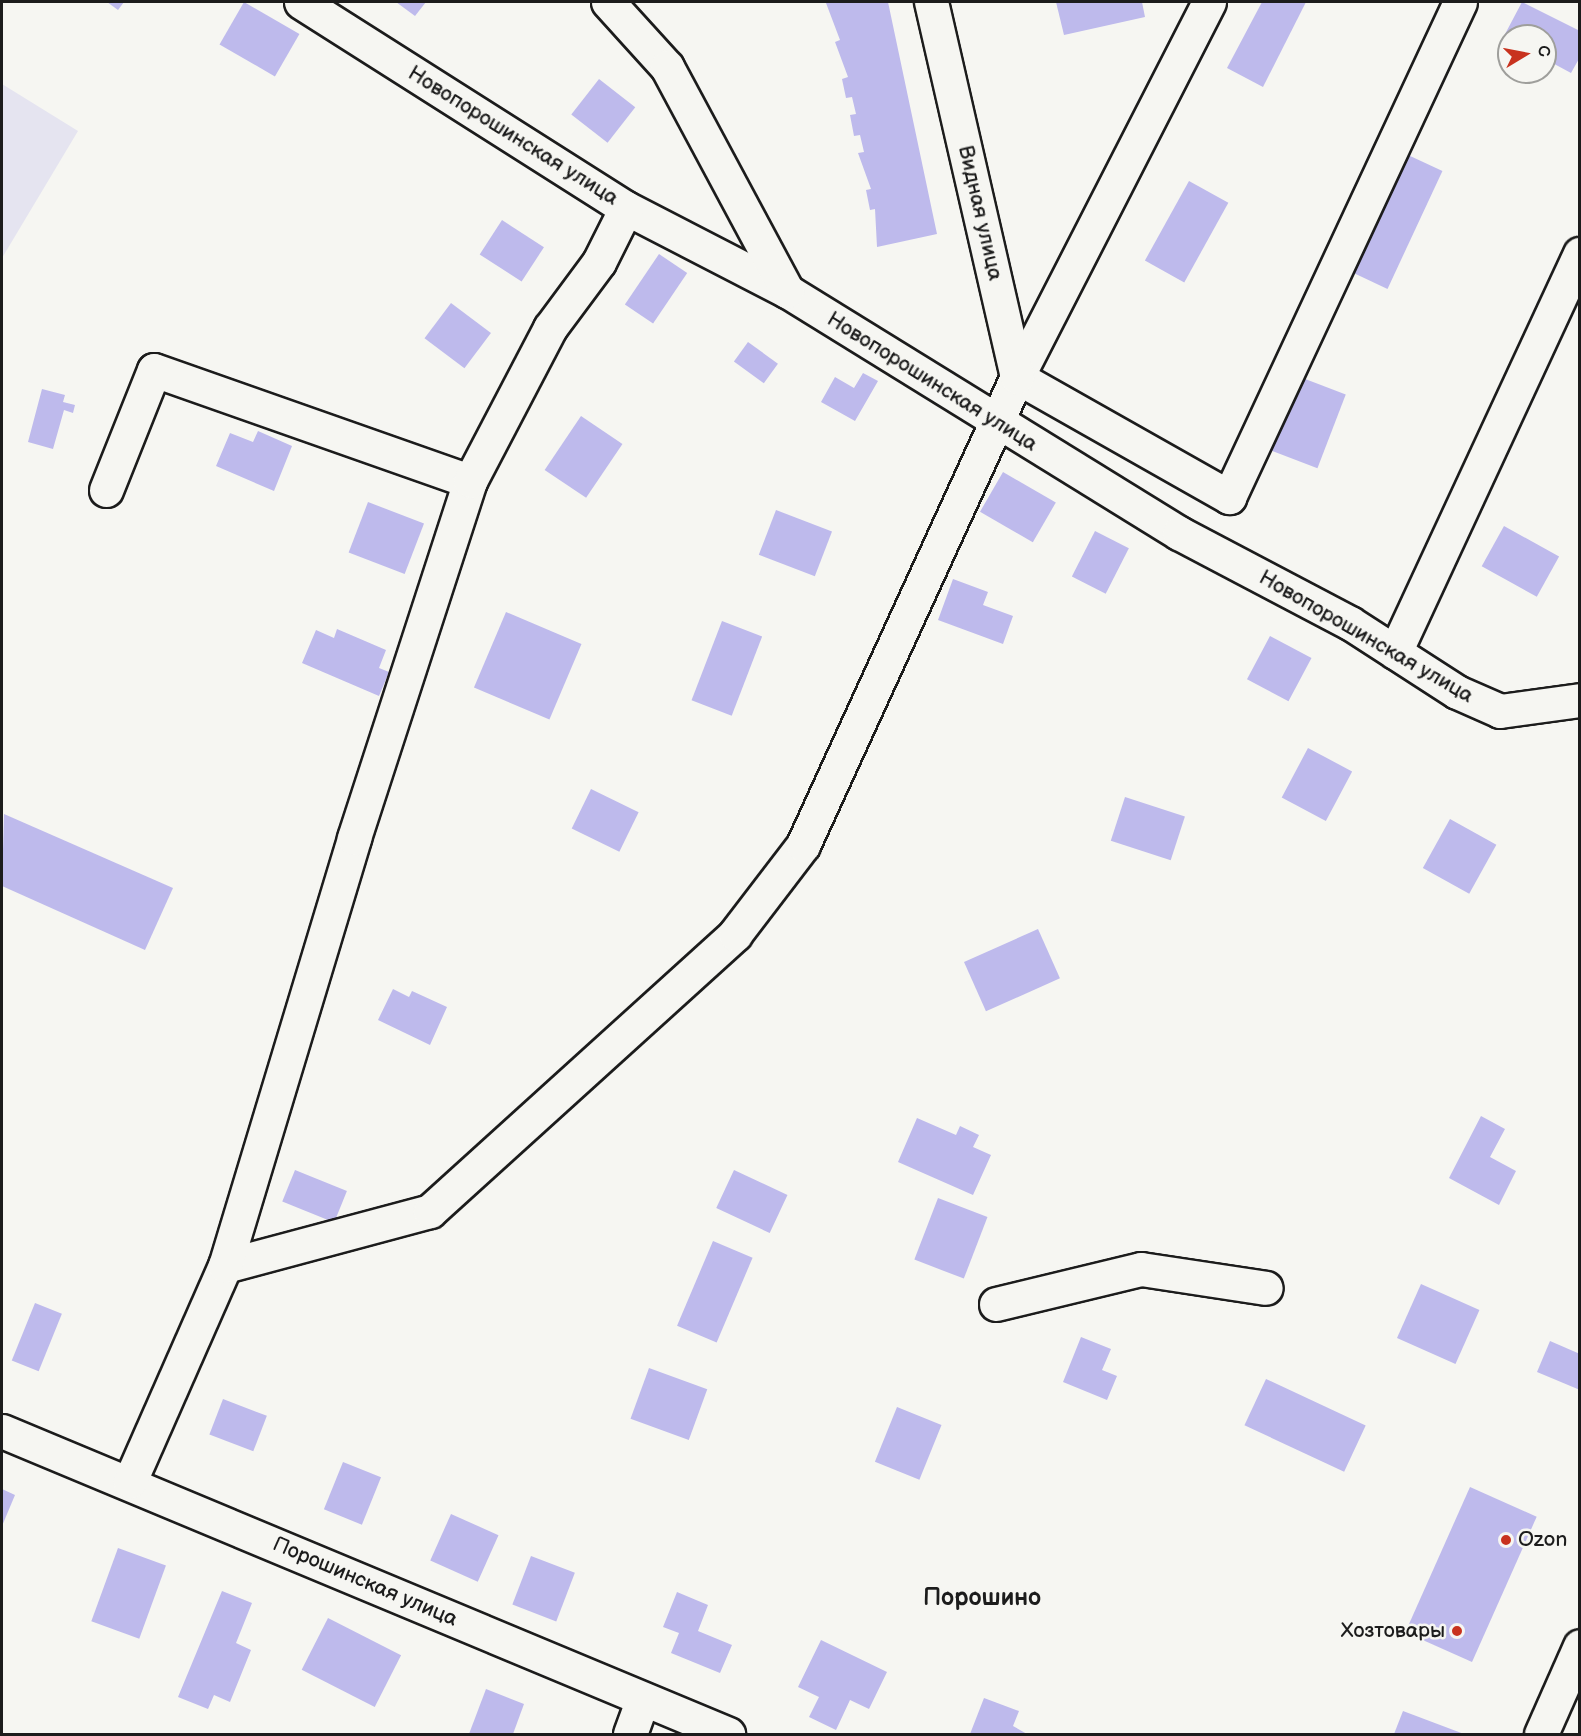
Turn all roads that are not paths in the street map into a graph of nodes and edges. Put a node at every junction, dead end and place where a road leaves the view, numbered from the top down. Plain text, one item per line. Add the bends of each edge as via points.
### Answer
1 (301, 2) edge
2 (608, 2) edge
3 (932, 2) edge
4 (1209, 2) edge
5 (1460, 2) edge
6 (626, 208) junction
7 (1580, 254) edge
8 (787, 291) junction
9 (1017, 377) junction
10 (998, 423) junction
11 (470, 480) junction
12 (106, 490) dead end
13 (1395, 652) junction
14 (1580, 700) edge
15 (225, 1266) junction
16 (1266, 1288) dead end
17 (996, 1304) dead end
18 (2, 1431) edge
19 (130, 1481) junction
20 (1580, 1646) edge
21 (642, 1701) junction
22 (630, 1734) edge
23 (728, 1734) edge
24 (1541, 1734) edge

1 - 6 street, Новопорошинская улица
2 - 8 street via 667,67
3 - 9 street, Видная улица
4 - 9 street
5 - 9 street via 1229,497
6 - 8 street, Новопорошинская улица
6 - 11 street via 599,262 550,328
7 - 13 street
8 - 10 street, Новопорошинская улица
9 - 10 street
10 - 13 street, Новопорошинская улица via 1179,533
10 - 15 street via 803,845 735,934 430,1211
11 - 12 street via 154,370
11 - 15 street via 354,838
13 - 14 street, Новопорошинская улица via 1457,692 1500,711
15 - 19 street
16 - 17 street via 1142,1269
18 - 19 street, Порошинская улица
19 - 21 street, Порошинская улица
20 - 24 street
21 - 22 street
21 - 23 street, Порошинская улица

